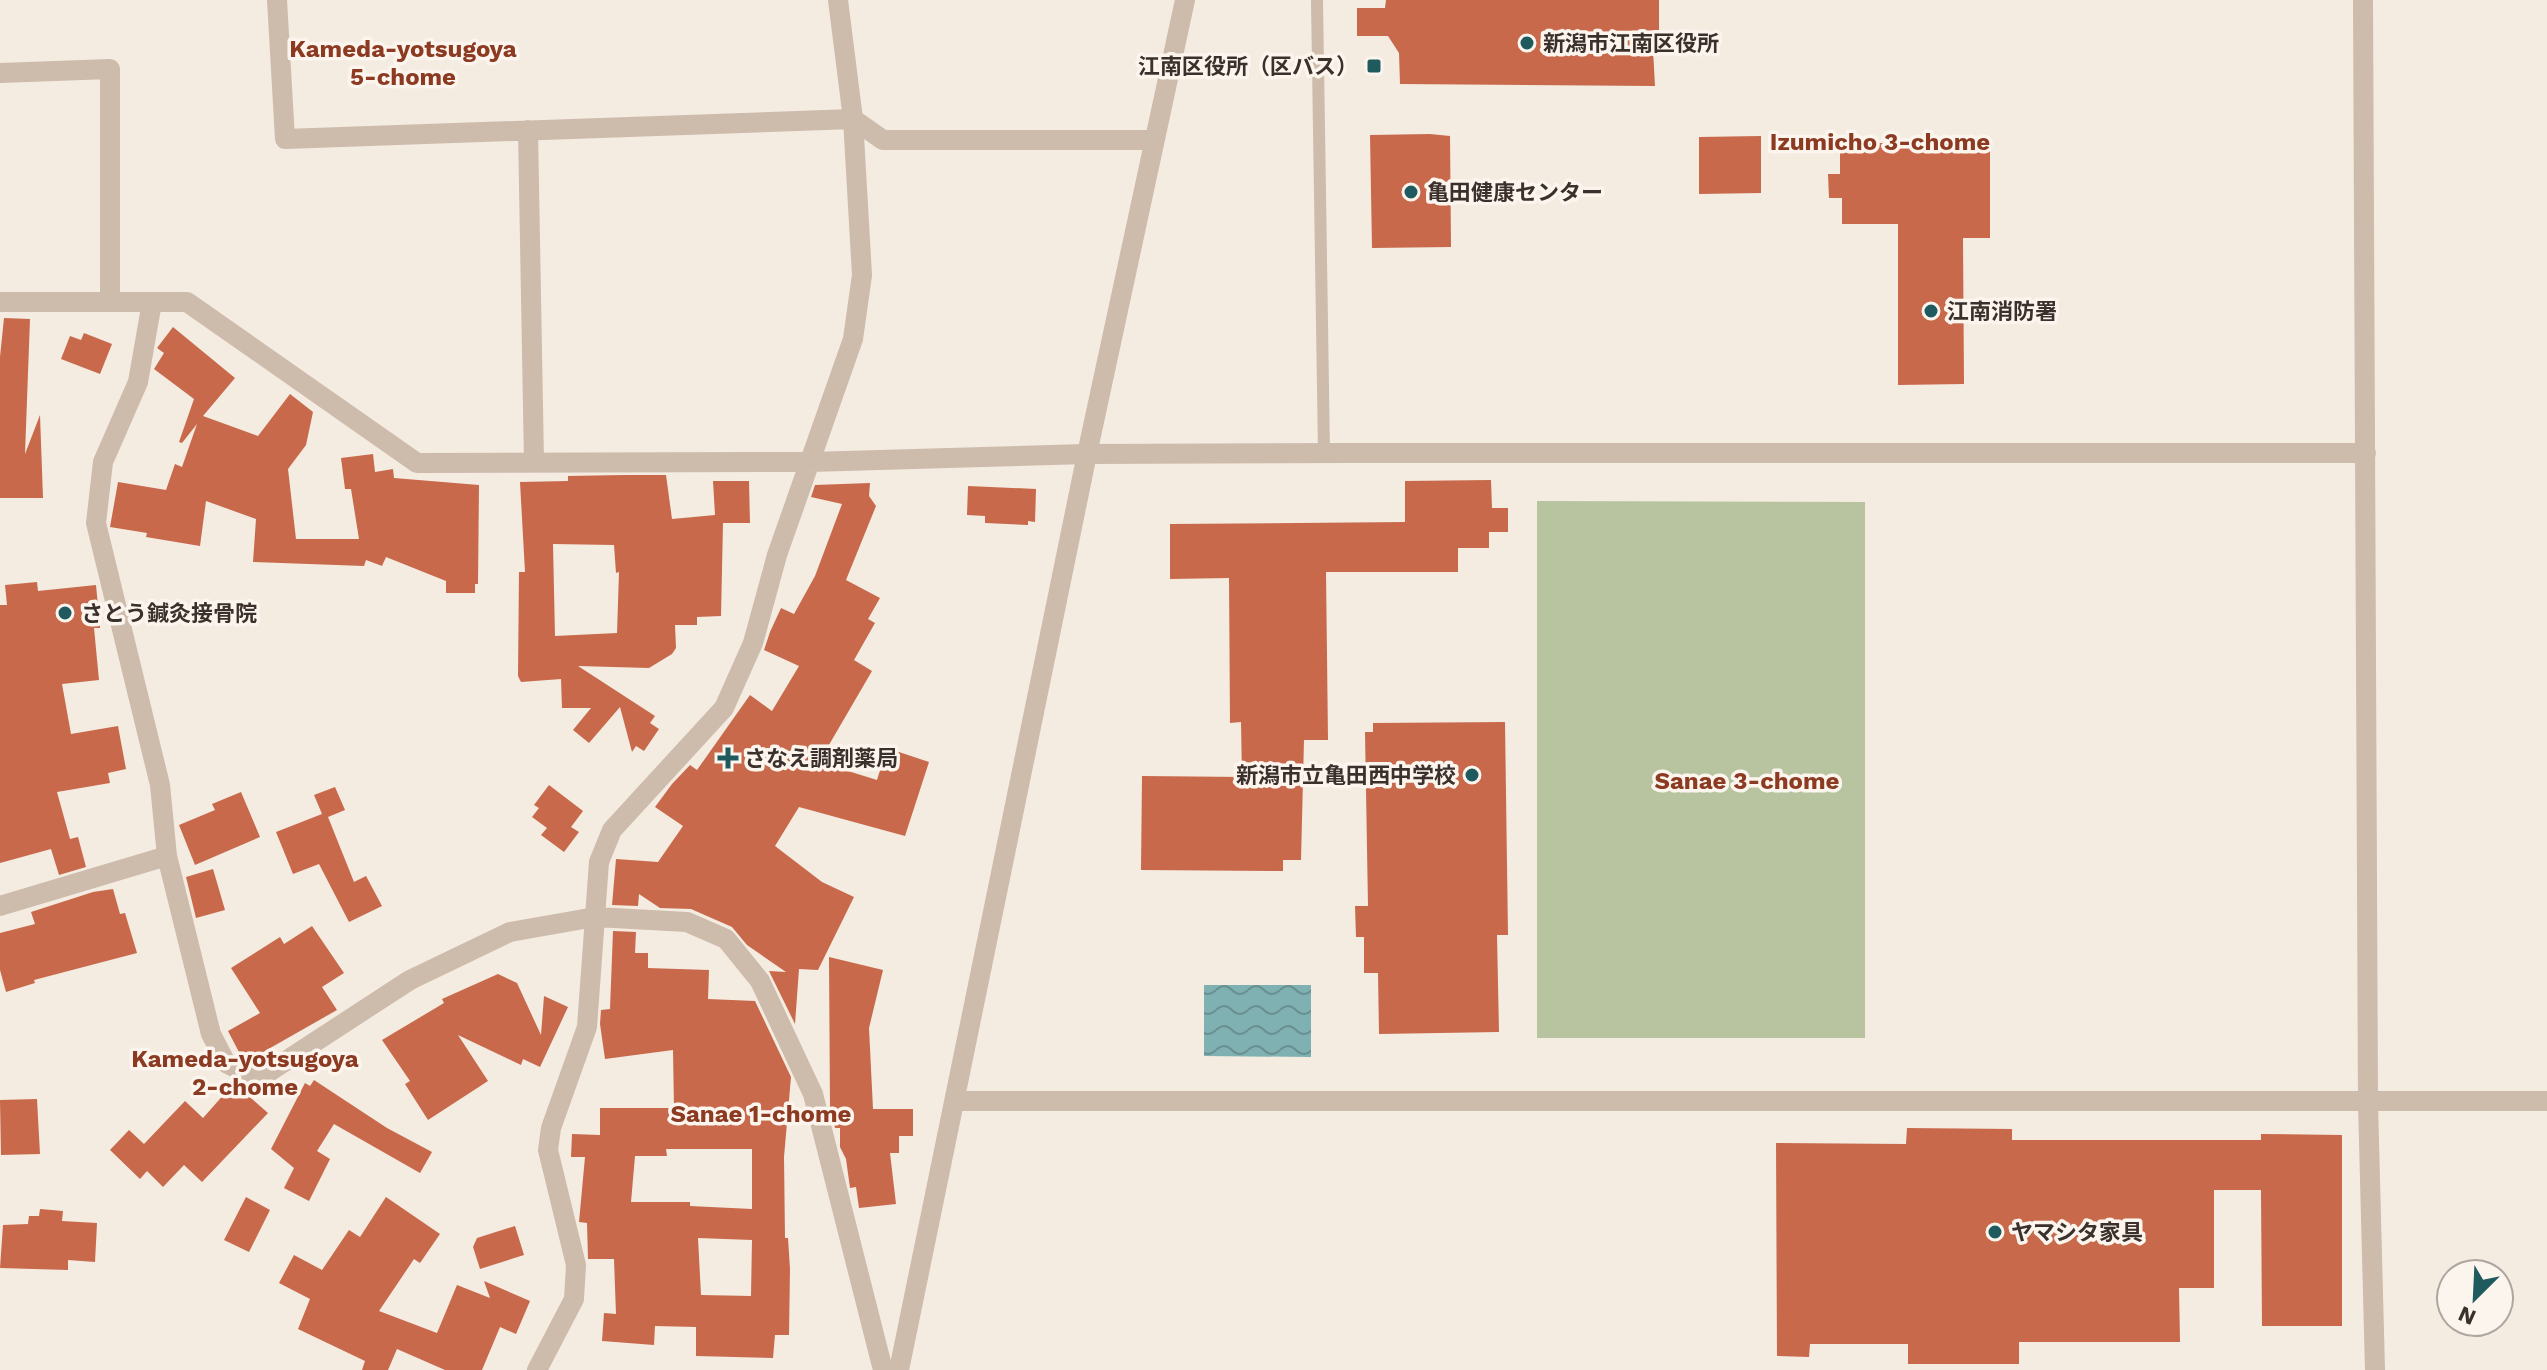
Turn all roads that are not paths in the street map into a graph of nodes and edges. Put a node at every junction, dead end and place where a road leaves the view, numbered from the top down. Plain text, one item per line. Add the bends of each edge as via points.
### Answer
1 (277, 0) edge
2 (838, 0) edge
3 (1185, 0) edge
4 (1317, 0) edge
5 (2363, 0) edge
6 (0, 73) edge
7 (853, 119) junction
8 (528, 130) junction
9 (1154, 140) junction
10 (0, 302) edge
11 (110, 302) junction
12 (152, 302) junction
13 (1324, 453) junction
14 (2366, 453) junction
15 (1087, 454) junction
16 (534, 462) junction
17 (810, 462) junction
18 (167, 856) junction
19 (0, 906) edge
20 (595, 917) junction
21 (956, 1101) junction
22 (2547, 1101) edge
23 (2368, 1103) junction
24 (537, 1370) edge
25 (883, 1370) edge
26 (899, 1370) edge
27 (2375, 1370) edge

1 - 8 street via 285,139
2 - 7 street
3 - 9 street
4 - 13 lane
5 - 14 street
6 - 11 street via 110,69
7 - 8 street
7 - 9 street via 883,140
7 - 17 street via 862,275 853,339
8 - 16 street
9 - 15 street
10 - 11 street
11 - 12 street
12 - 16 street via 187,302 417,463
12 - 18 street via 138,382 103,462 96,523 160,785
13 - 14 street
13 - 15 street
14 - 23 street
15 - 17 street
15 - 21 street
16 - 17 street
17 - 20 street via 753,643 724,708 612,830 599,862
18 - 19 street
18 - 20 street via 211,1034 226,1063 258,1079 410,980 510,932
20 - 24 street via 587,1027 548,1150 576,1265 574,1299
20 - 25 street via 687,922 726,939 760,981 813,1094
21 - 23 street
21 - 26 street
22 - 23 street
23 - 27 street

